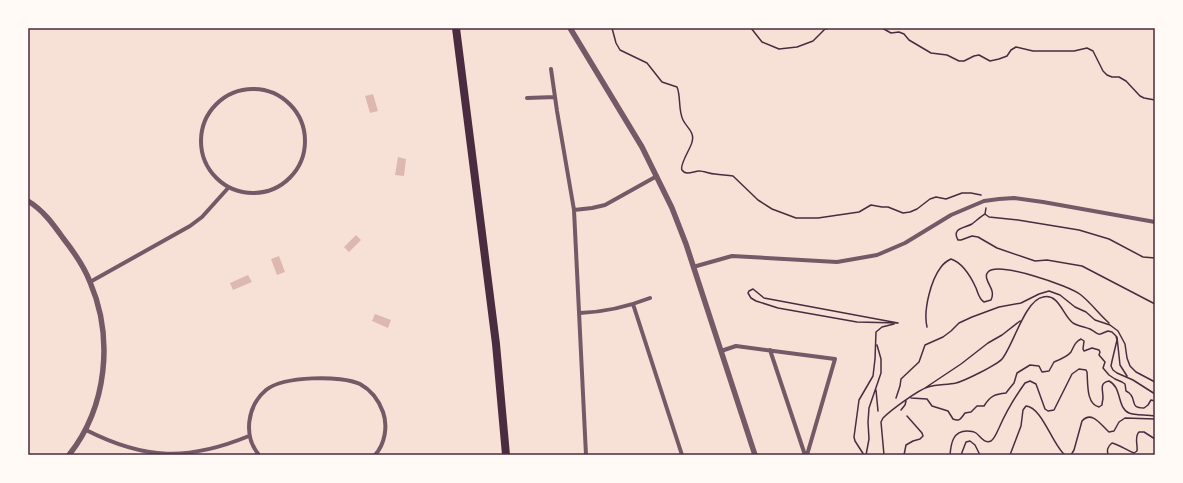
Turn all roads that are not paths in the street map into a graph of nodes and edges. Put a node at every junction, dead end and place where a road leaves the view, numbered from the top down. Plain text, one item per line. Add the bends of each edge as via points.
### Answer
1 (456, 28) edge
2 (570, 28) edge
3 (551, 69) dead end
4 (555, 96) junction
5 (527, 98) dead end
6 (657, 176) junction
7 (229, 187) junction
8 (28, 200) edge
9 (574, 210) junction
10 (1155, 222) edge
11 (693, 267) junction
12 (90, 282) junction
13 (650, 298) dead end
14 (633, 304) junction
15 (580, 313) junction
16 (770, 350) junction
17 (721, 351) junction
18 (86, 430) junction
19 (249, 436) junction
20 (69, 455) edge
21 (259, 455) edge
22 (375, 455) edge
23 (506, 455) edge
24 (586, 455) edge
25 (682, 455) edge
26 (755, 455) edge
27 (806, 455) edge

1 - 23 highway via 493,320
2 - 6 street via 626,118
3 - 4 street
4 - 5 street
4 - 9 street
6 - 9 street via 605,205
6 - 11 street via 672,208
7 - 7 street via 216,178 207,166 202,152 201,136 204,121 212,108 223,98 237,91 252,88 268,90 282,97 294,108 302,121 304,152 298,167 288,179 275,188 260,192 244,192
7 - 12 street via 202,217 190,226
8 - 12 street via 64,238 83,266
9 - 15 street
10 - 11 street via 1014,198 999,199 984,201 951,216 905,243 877,255 837,262 732,256
11 - 17 street
12 - 18 street via 97,300 104,338 103,375 99,395
13 - 14 street
14 - 15 street via 600,312
14 - 25 street
15 - 24 street
16 - 17 street via 736,346
16 - 27 street
16 - 27 street via 835,359
17 - 26 street
18 - 19 street via 126,447 168,454 212,449
18 - 20 street
19 - 21 street via 253,448
19 - 22 street via 253,406 266,390 284,382 341,378 360,384 371,392 380,404 385,427 383,440

